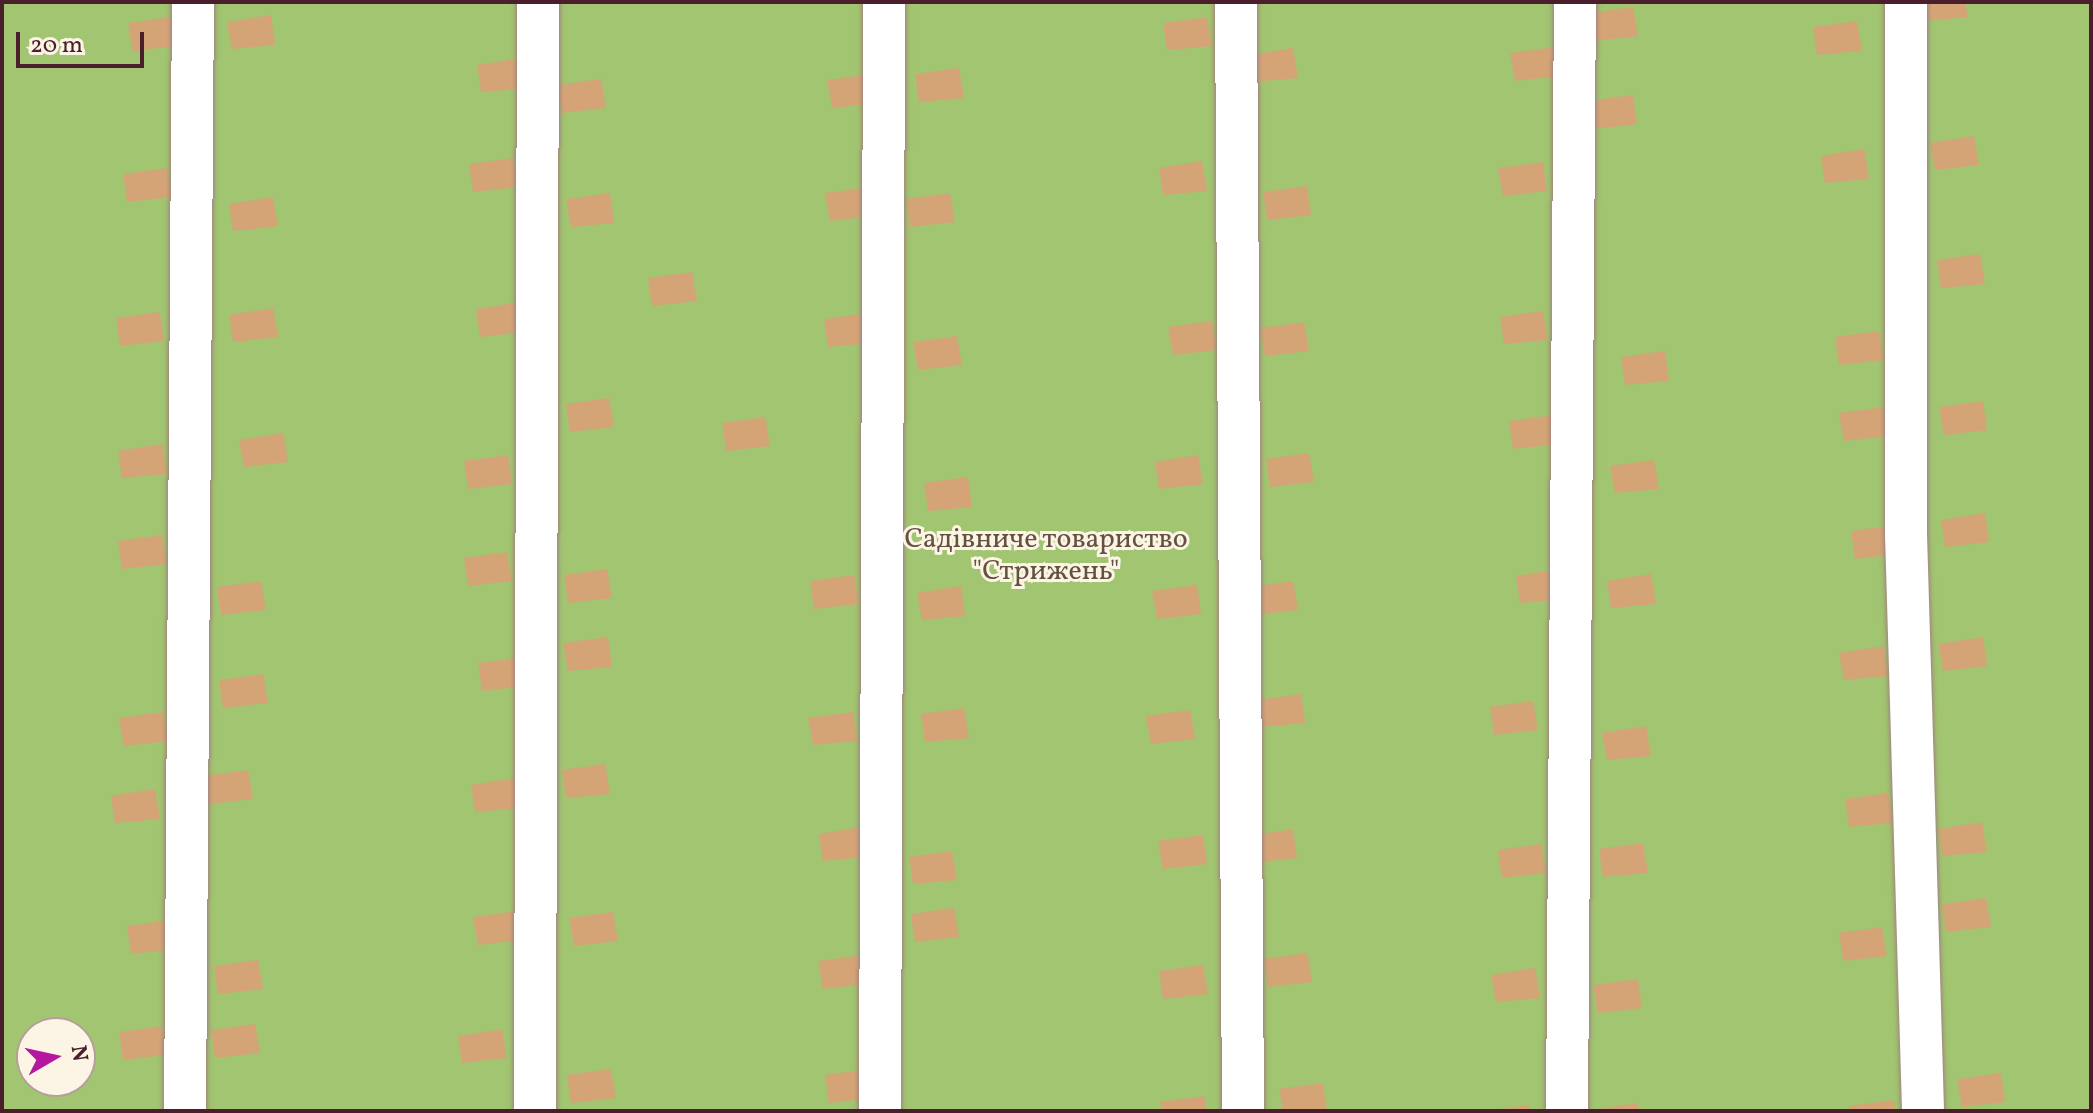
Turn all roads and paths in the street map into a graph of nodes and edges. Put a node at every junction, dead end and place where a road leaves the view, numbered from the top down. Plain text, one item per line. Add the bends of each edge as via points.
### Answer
1 (193, 2) edge
2 (538, 2) edge
3 (884, 2) edge
4 (1236, 2) edge
5 (1575, 2) edge
6 (1906, 2) edge
7 (185, 1111) edge
8 (535, 1111) edge
9 (880, 1111) edge
10 (1243, 1111) edge
11 (1567, 1111) edge
12 (1923, 1111) edge

1 - 7 street
2 - 8 street
3 - 9 street
4 - 10 street
5 - 11 street
6 - 12 street via 1906,534

